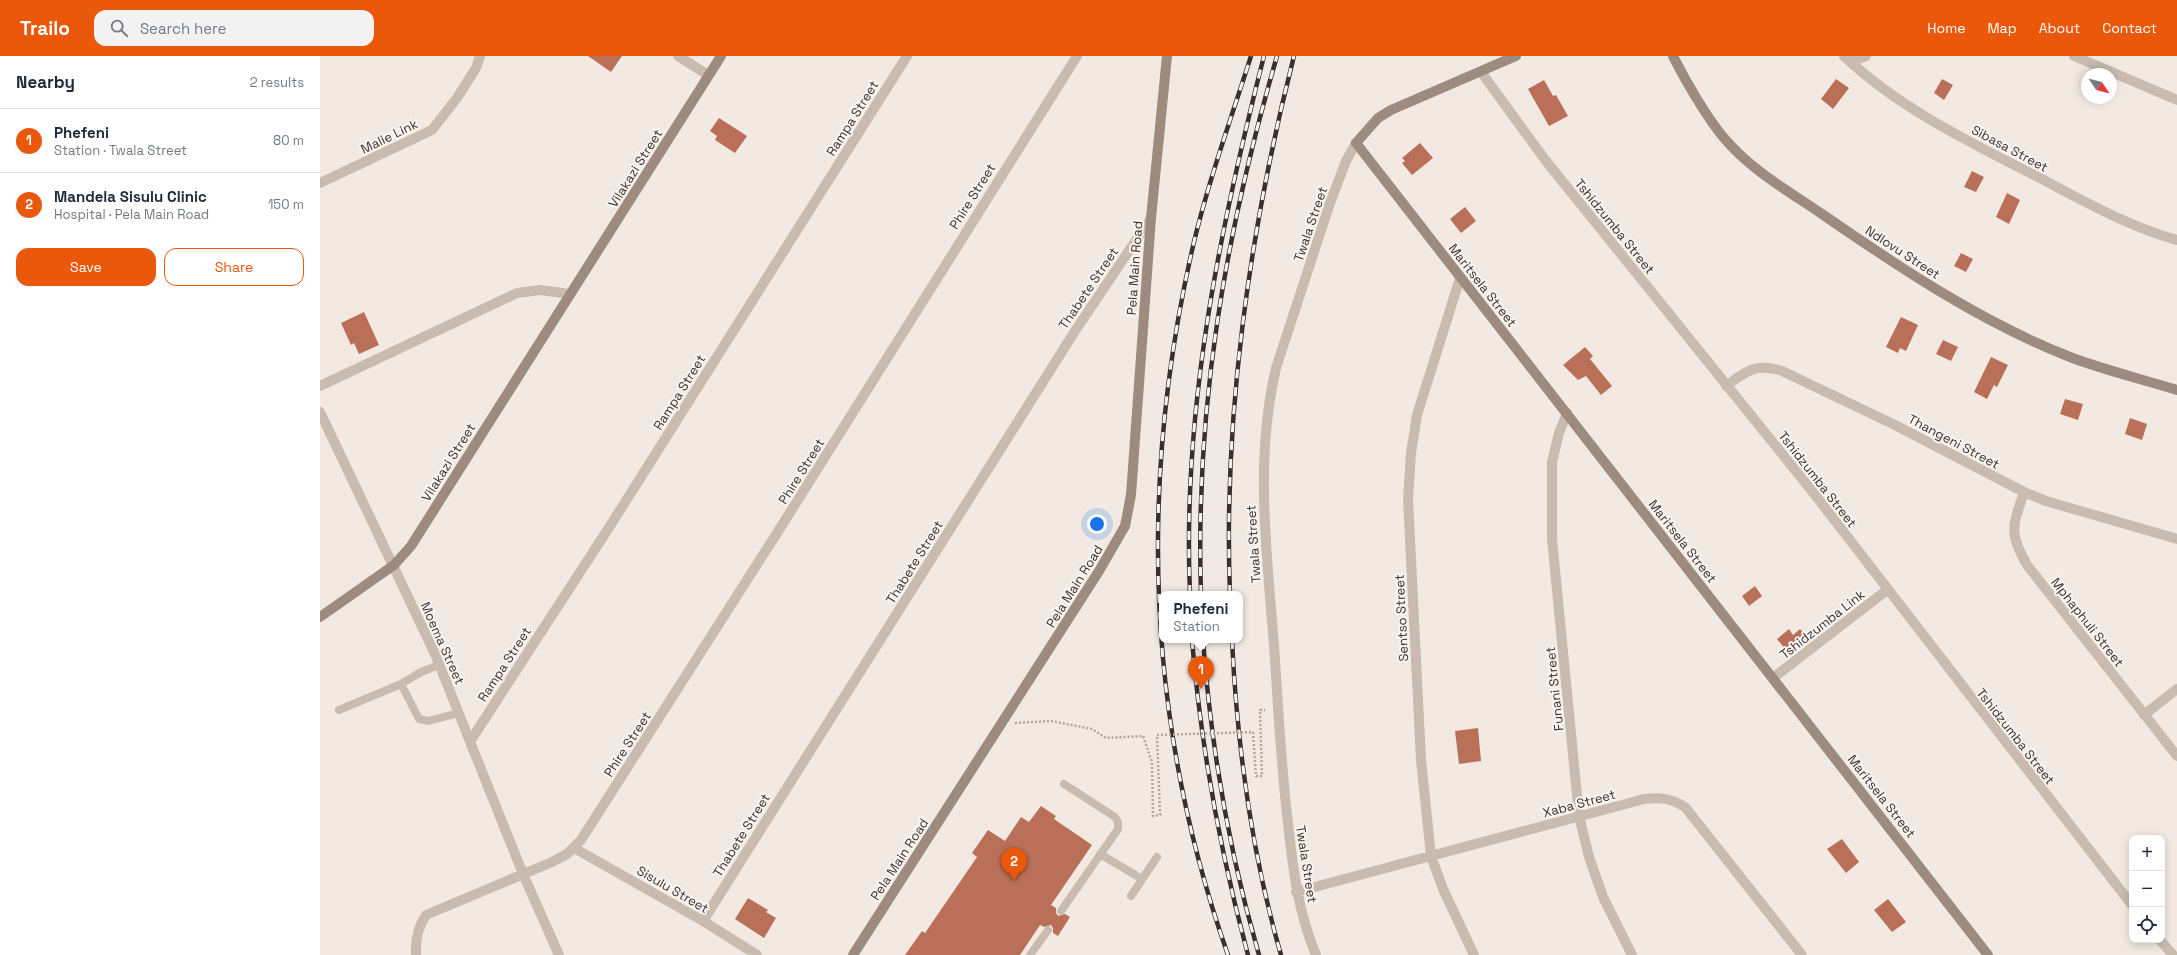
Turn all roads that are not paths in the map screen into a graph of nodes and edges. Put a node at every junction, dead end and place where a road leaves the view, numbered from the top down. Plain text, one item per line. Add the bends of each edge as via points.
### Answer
1 (480, 56) edge
2 (678, 56) edge
3 (721, 56) edge
4 (907, 56) edge
5 (1077, 56) edge
6 (1167, 56) edge
7 (1673, 56) edge
8 (1866, 56) edge
9 (2074, 56) edge
10 (1511, 57) edge
11 (1848, 59) edge
12 (1481, 72) junction
13 (708, 75) junction
14 (2177, 100) edge
15 (1356, 143) junction
16 (320, 183) edge
17 (1151, 218) junction
18 (2177, 240) edge
19 (1460, 278) junction
20 (570, 294) junction
21 (320, 386) edge
22 (1726, 386) junction
23 (2177, 390) edge
24 (320, 412) edge
25 (1567, 413) junction
26 (322, 423) edge
27 (2024, 492) junction
28 (2177, 539) edge
29 (394, 565) junction
30 (1887, 590) junction
31 (320, 617) edge
32 (439, 665) junction
33 (1773, 678) junction
34 (401, 684) junction
35 (2177, 689) edge
36 (339, 710) dead end
37 (459, 713) junction
38 (2144, 715) junction
39 (471, 740) junction
40 (2177, 756) edge
41 (1064, 784) dead end
42 (1579, 816) junction
43 (574, 848) junction
44 (1100, 854) junction
45 (1431, 856) junction
46 (1157, 857) dead end
47 (523, 874) junction
48 (1142, 879) junction
49 (1296, 892) junction
50 (1131, 896) dead end
51 (2129, 901) edge
52 (1061, 911) dead end
53 (703, 921) junction
54 (1048, 930) dead end
55 (2163, 943) edge
56 (416, 955) edge
57 (559, 955) edge
58 (757, 955) edge
59 (853, 955) edge
60 (1030, 955) edge
61 (1316, 955) edge
62 (1474, 955) edge
63 (1632, 955) edge
64 (1802, 955) edge
65 (1988, 955) edge
66 (2173, 955) edge

1 - 16 street, Malie Link via 476,68 457,98 432,130
2 - 13 street
3 - 13 street, Vilakazi Street
4 - 39 street, Rampa Street
5 - 43 street, Phire Street via 784,522
6 - 17 street, Pela Main Road
7 - 23 street, Ndlovu Street via 1681,73 1723,138 1738,153 1754,168 1855,237 1932,286 2031,340 2070,357
8 - 11 street
9 - 14 street
10 - 12 street
11 - 18 street, Sibasa Street via 1914,110 1947,130 2108,213
12 - 15 street via 1391,110 1378,118
12 - 22 street, Tshidzumba Street via 1546,161
13 - 20 street, Vilakazi Street
15 - 19 street, Maritsela Street
15 - 49 street, Twala Street via 1346,161 1330,203 1278,361 1270,395 1264,445 1263,508 1282,769
17 - 53 street, Thabete Street via 1075,331
17 - 59 street, Pela Main Road via 1131,495 1125,526 1099,572
19 - 25 street, Maritsela Street
19 - 45 street, Sentso Street via 1417,415 1408,499 1421,760
20 - 21 street via 540,290 517,293
20 - 29 street, Vilakazi Street via 411,546
22 - 27 street, Thangeni Street via 1746,371 1756,368 1768,367 1782,371 1893,424
22 - 30 street, Tshidzumba Street via 1812,491
24 - 26 street, Moema Street
25 - 33 street, Maritsela Street
25 - 42 street, Funani Street via 1552,462 1552,539
26 - 29 street, Moema Street
27 - 28 street, Thangeni Street via 2046,501
27 - 38 street, Mphaphuli Street via 2013,530 2015,543 2027,564
29 - 31 street, Vilakazi Street
29 - 32 street, Moema Street
30 - 33 street, Tshidzumba Link
30 - 51 street, Tshidzumba Street
32 - 34 lane
32 - 37 street, Moema Street
33 - 65 street, Maritsela Street
34 - 36 lane
34 - 37 lane via 419,719 428,721
35 - 38 street
37 - 39 street, Moema Street
38 - 40 street, Mphaphuli Street
39 - 47 street, Moema Street
41 - 44 lane via 1115,817 1118,822 1118,829
42 - 45 street, Xaba Street
42 - 63 street, Funani Street via 1589,857 1604,897
42 - 64 street, Xaba Street via 1661,797 1685,807
43 - 47 street, Phire Street via 557,859
43 - 53 street, Sisulu Street
44 - 48 lane
44 - 52 lane
45 - 49 street, Xaba Street
45 - 62 street, Sentso Street via 1443,889
46 - 48 lane
47 - 56 street, Phire Street via 426,915 419,925
47 - 57 street, Moema Street
48 - 50 lane
49 - 61 street, Twala Street
53 - 58 street, Sisulu Street
54 - 60 lane
55 - 66 street

